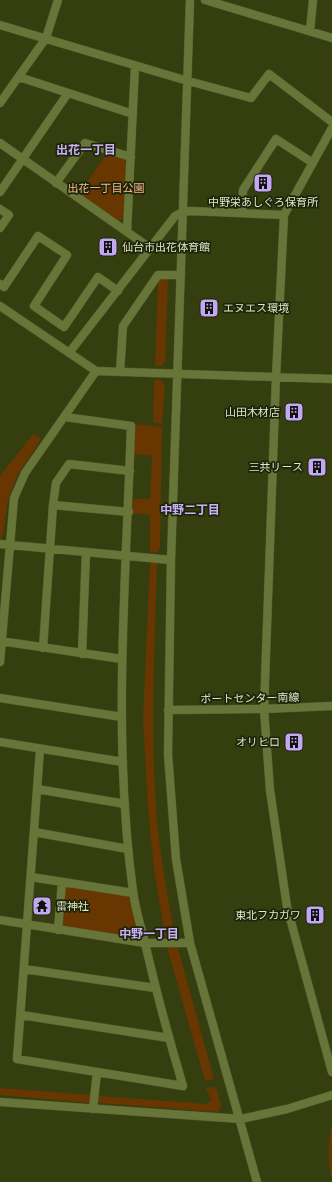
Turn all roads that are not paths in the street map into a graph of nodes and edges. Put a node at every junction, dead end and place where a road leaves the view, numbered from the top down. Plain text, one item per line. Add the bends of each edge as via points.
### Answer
1 (58, 0) edge
2 (190, 0) edge
3 (205, 0) edge
4 (313, 0) edge
5 (0, 25) edge
6 (310, 31) junction
7 (46, 38) junction
8 (332, 38) edge
9 (135, 66) junction
10 (19, 77) junction
11 (188, 82) junction
12 (68, 93) junction
13 (0, 103) edge
14 (133, 114) junction
15 (332, 122) edge
16 (332, 128) edge
17 (0, 143) edge
18 (131, 157) junction
19 (23, 159) junction
20 (313, 163) junction
21 (56, 183) junction
22 (0, 192) edge
23 (0, 209) edge
24 (183, 212) junction
25 (242, 213) junction
26 (284, 215) junction
27 (0, 228) edge
28 (127, 231) junction
29 (150, 248) junction
30 (181, 275) junction
31 (0, 284) edge
32 (118, 291) junction
33 (0, 306) edge
34 (69, 353) junction
35 (96, 371) junction
36 (120, 372) junction
37 (178, 374) junction
38 (276, 377) junction
39 (332, 379) edge
40 (65, 417) junction
41 (130, 471) junction
42 (53, 505) junction
43 (128, 512) junction
44 (0, 544) edge
45 (9, 545) junction
46 (50, 549) junction
47 (86, 552) junction
48 (127, 556) junction
49 (171, 560) junction
50 (3, 594) edge
51 (1, 642) edge
52 (43, 648) junction
53 (82, 654) junction
54 (122, 660) junction
55 (0, 662) edge
56 (0, 698) edge
57 (332, 706) edge
58 (264, 709) junction
59 (168, 710) junction
60 (122, 717) junction
61 (0, 742) edge
62 (40, 749) junction
63 (123, 762) junction
64 (37, 789) junction
65 (124, 804) junction
66 (34, 832) junction
67 (128, 849) junction
68 (31, 877) junction
69 (62, 882) junction
70 (133, 893) junction
71 (0, 920) edge
72 (27, 925) junction
73 (58, 930) junction
74 (145, 943) junction
75 (190, 943) junction
76 (24, 969) junction
77 (155, 988) junction
78 (21, 1015) junction
79 (169, 1038) junction
80 (97, 1072) junction
81 (332, 1072) edge
82 (332, 1095) edge
83 (0, 1102) edge
84 (93, 1109) junction
85 (241, 1119) junction
86 (257, 1182) edge

1 - 7 street
2 - 11 street
3 - 6 street
4 - 6 street
5 - 7 street
6 - 8 street
7 - 9 street
7 - 10 street
9 - 11 street
9 - 14 street
10 - 12 street
10 - 13 street
11 - 15 street via 250,98 269,74
11 - 24 street
12 - 14 street
12 - 19 street
14 - 18 street
16 - 20 street
17 - 19 street
18 - 21 street via 85,143
18 - 28 street
19 - 21 street
19 - 22 street
20 - 25 street via 276,139 243,190
20 - 26 street
21 - 28 street
23 - 27 street via 9,215
24 - 25 street
24 - 29 street via 175,216
24 - 30 street
25 - 26 street
26 - 38 street
28 - 29 street
29 - 32 street
30 - 36 street via 158,275 123,326
30 - 37 street
31 - 32 street via 4,287 38,236 68,255 34,306 64,327 98,277
32 - 34 street
33 - 34 street
34 - 35 street
35 - 36 street
35 - 40 street
36 - 37 street
37 - 38 street
37 - 49 street
38 - 39 street
38 - 58 street
40 - 41 street via 131,426
40 - 45 street via 19,485 14,498
41 - 42 street via 69,464 56,483
41 - 43 street
42 - 43 street
42 - 46 street
43 - 48 street
44 - 45 street
45 - 46 street
45 - 50 street
46 - 47 street
46 - 52 street
47 - 48 street
47 - 53 street
48 - 49 street
48 - 54 street
49 - 59 street
50 - 51 street
51 - 52 street
51 - 55 street
52 - 53 street
53 - 54 street
54 - 60 street
56 - 60 street
57 - 58 street, ポートセンター南線
58 - 59 street, ポートセンター南線
58 - 81 street via 270,790 287,907
59 - 75 street via 168,754 176,851
60 - 63 street
61 - 62 street
62 - 63 street
62 - 64 street
63 - 65 street
64 - 65 street
64 - 66 street
65 - 67 street
66 - 67 street
66 - 68 street
67 - 70 street
68 - 69 street
68 - 72 street
69 - 70 street
69 - 73 street
70 - 74 street
71 - 72 street
72 - 73 street
72 - 76 street
73 - 74 street
74 - 75 street
74 - 77 street
75 - 85 street
76 - 77 street
76 - 78 street
77 - 79 street
78 - 79 street
78 - 80 street via 17,1059
79 - 80 street via 183,1086
80 - 84 street
82 - 85 street via 287,1109
83 - 84 street
84 - 85 street
85 - 86 street

